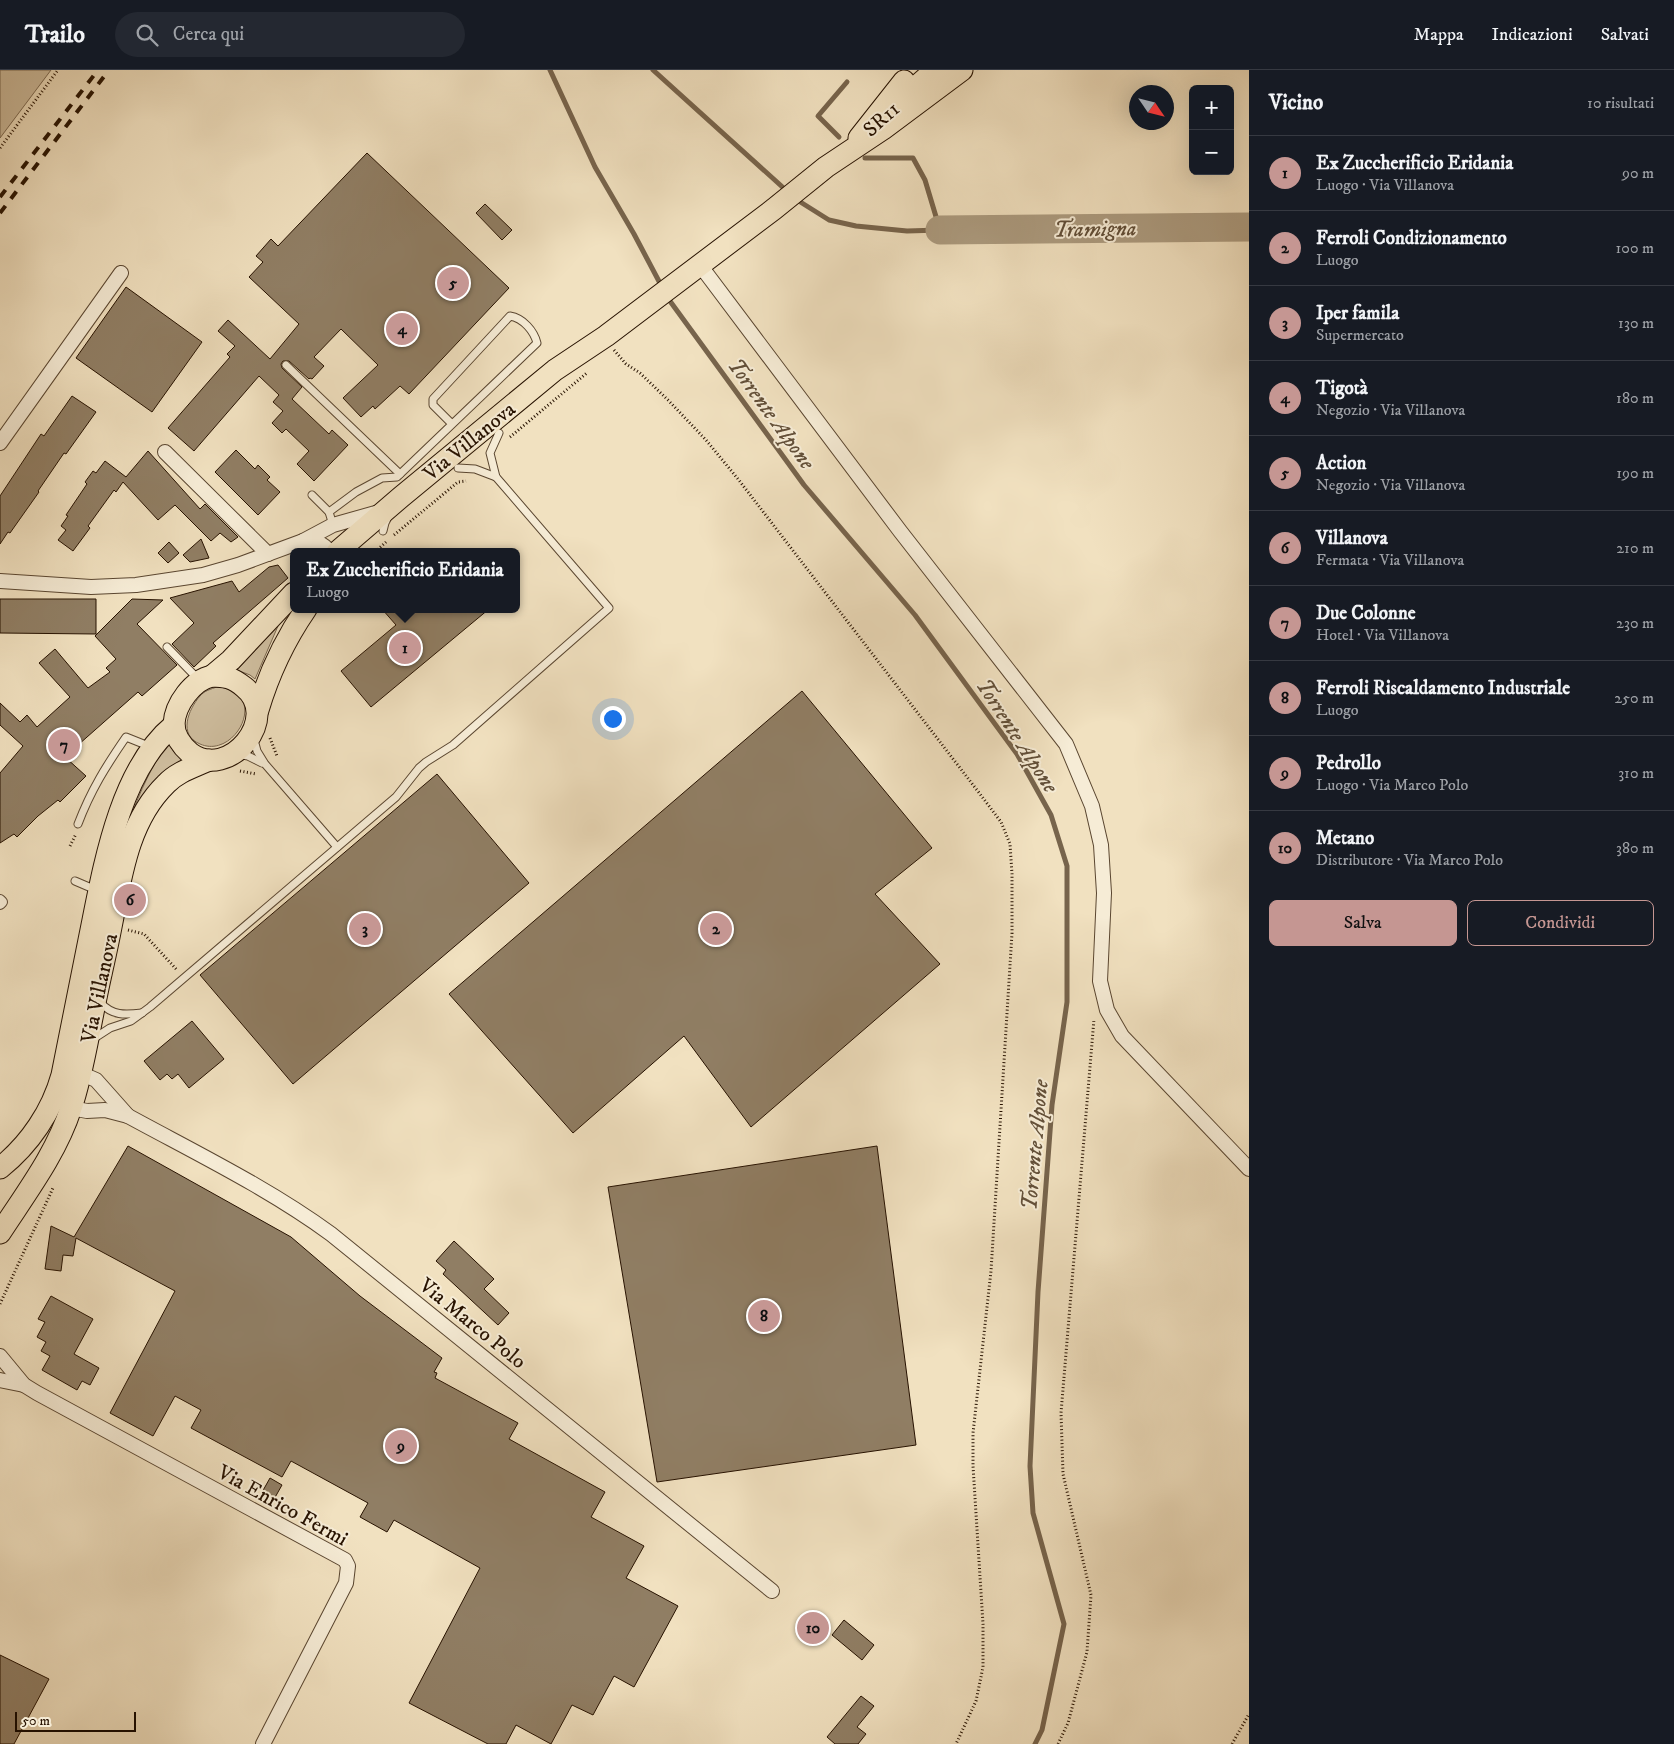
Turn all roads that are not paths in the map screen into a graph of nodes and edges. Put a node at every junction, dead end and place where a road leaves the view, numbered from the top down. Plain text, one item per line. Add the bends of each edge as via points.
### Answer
1 (914, 70) edge
2 (935, 70) edge
3 (962, 70) edge
4 (859, 138) junction
5 (826, 167) junction
6 (700, 265) junction
7 (122, 273) dead end
8 (607, 334) junction
9 (286, 365) dead end
10 (452, 424) junction
11 (499, 433) junction
12 (0, 444) edge
13 (165, 452) dead end
14 (458, 468) junction
15 (496, 477) junction
16 (402, 480) junction
17 (312, 495) dead end
18 (329, 512) junction
19 (384, 521) junction
20 (333, 525) junction
21 (303, 541) junction
22 (326, 548) edge
23 (344, 548) edge
24 (360, 548) edge
25 (268, 554) junction
26 (0, 582) edge
27 (290, 597) edge
28 (304, 613) edge
29 (167, 647) dead end
30 (206, 678) junction
31 (258, 710) junction
32 (174, 724) junction
33 (252, 733) junction
34 (152, 747) junction
35 (209, 760) junction
36 (236, 762) junction
37 (265, 764) junction
38 (78, 824) dead end
39 (336, 847) junction
40 (75, 881) dead end
41 (100, 888) junction
42 (0, 900) edge
43 (0, 904) edge
44 (96, 998) junction
45 (143, 1013) junction
46 (87, 1046) junction
47 (80, 1073) junction
48 (71, 1108) junction
49 (128, 1116) junction
50 (0, 1168) edge
51 (1249, 1169) edge
52 (0, 1233) edge
53 (0, 1356) edge
54 (0, 1380) edge
55 (24, 1385) junction
56 (772, 1591) dead end
57 (263, 1744) edge

1 - 4 main road
2 - 4 main road, SR11 / SR11
3 - 5 main road
4 - 5 main road, SR11 / SR11
5 - 6 main road, SR11
6 - 8 main road, Via Villanova / SR11
6 - 51 street via 900,531 1066,744 1092,806 1101,845 1104,893 1100,981 1107,1010 1122,1036
7 - 12 street
8 - 11 main road, Via Villanova / SR11 via 564,380
8 - 16 main road, Via Villanova / SR11
9 - 16 lane
10 - 10 lane via 433,405 433,399 510,316 518,317 535,335 537,344
10 - 16 lane
11 - 14 main road, Via Villanova / SR11
11 - 15 lane via 490,452
13 - 25 street
14 - 15 lane via 475,469
14 - 19 main road, Via Villanova / SR11
15 - 39 lane via 609,608 454,745 426,762 396,797
16 - 18 lane via 382,478
16 - 19 main road, Via Villanova / SR11
17 - 18 lane
18 - 20 lane
19 - 20 street
19 - 23 main road, Via Villanova / SR11
19 - 24 main road, Via Villanova / SR11
20 - 21 street
21 - 22 street via 317,541
21 - 25 street
25 - 26 street via 203,575 136,585 91,587
27 - 30 main road via 231,660
28 - 31 main road via 267,678
29 - 30 lane
30 - 31 main road via 230,677 236,680 254,698
30 - 32 main road via 193,686 180,706
31 - 33 main road
32 - 34 main road, Via Villanova
32 - 35 main road via 182,744 196,756
33 - 36 main road
33 - 37 lane via 256,750
34 - 38 lane via 126,737 88,798
34 - 41 main road, Via Villanova via 119,815
35 - 36 main road
35 - 44 main road, Via Villanova via 166,784 134,831
36 - 37 lane via 248,756
37 - 39 lane
39 - 45 lane
40 - 41 lane
41 - 50 main road, Via Villanova via 58,1089 38,1126 21,1149
42 - 43 street
44 - 45 lane via 106,1009 120,1015
44 - 46 main road, Via Villanova
45 - 46 lane via 101,1032
46 - 47 main road, Via Villanova
47 - 48 main road, Via Villanova
47 - 49 street, Via Marco Polo via 96,1080
48 - 49 street, Via Marco Polo via 105,1110
48 - 52 main road, Via Villanova via 65,1126 32,1186
49 - 56 street, Via Marco Polo via 283,1201 331,1234
53 - 55 street, Via Enrico Fermi
54 - 55 street, Via Enrico Fermi
55 - 57 street, Via Enrico Fermi via 345,1560 348,1566 346,1583

